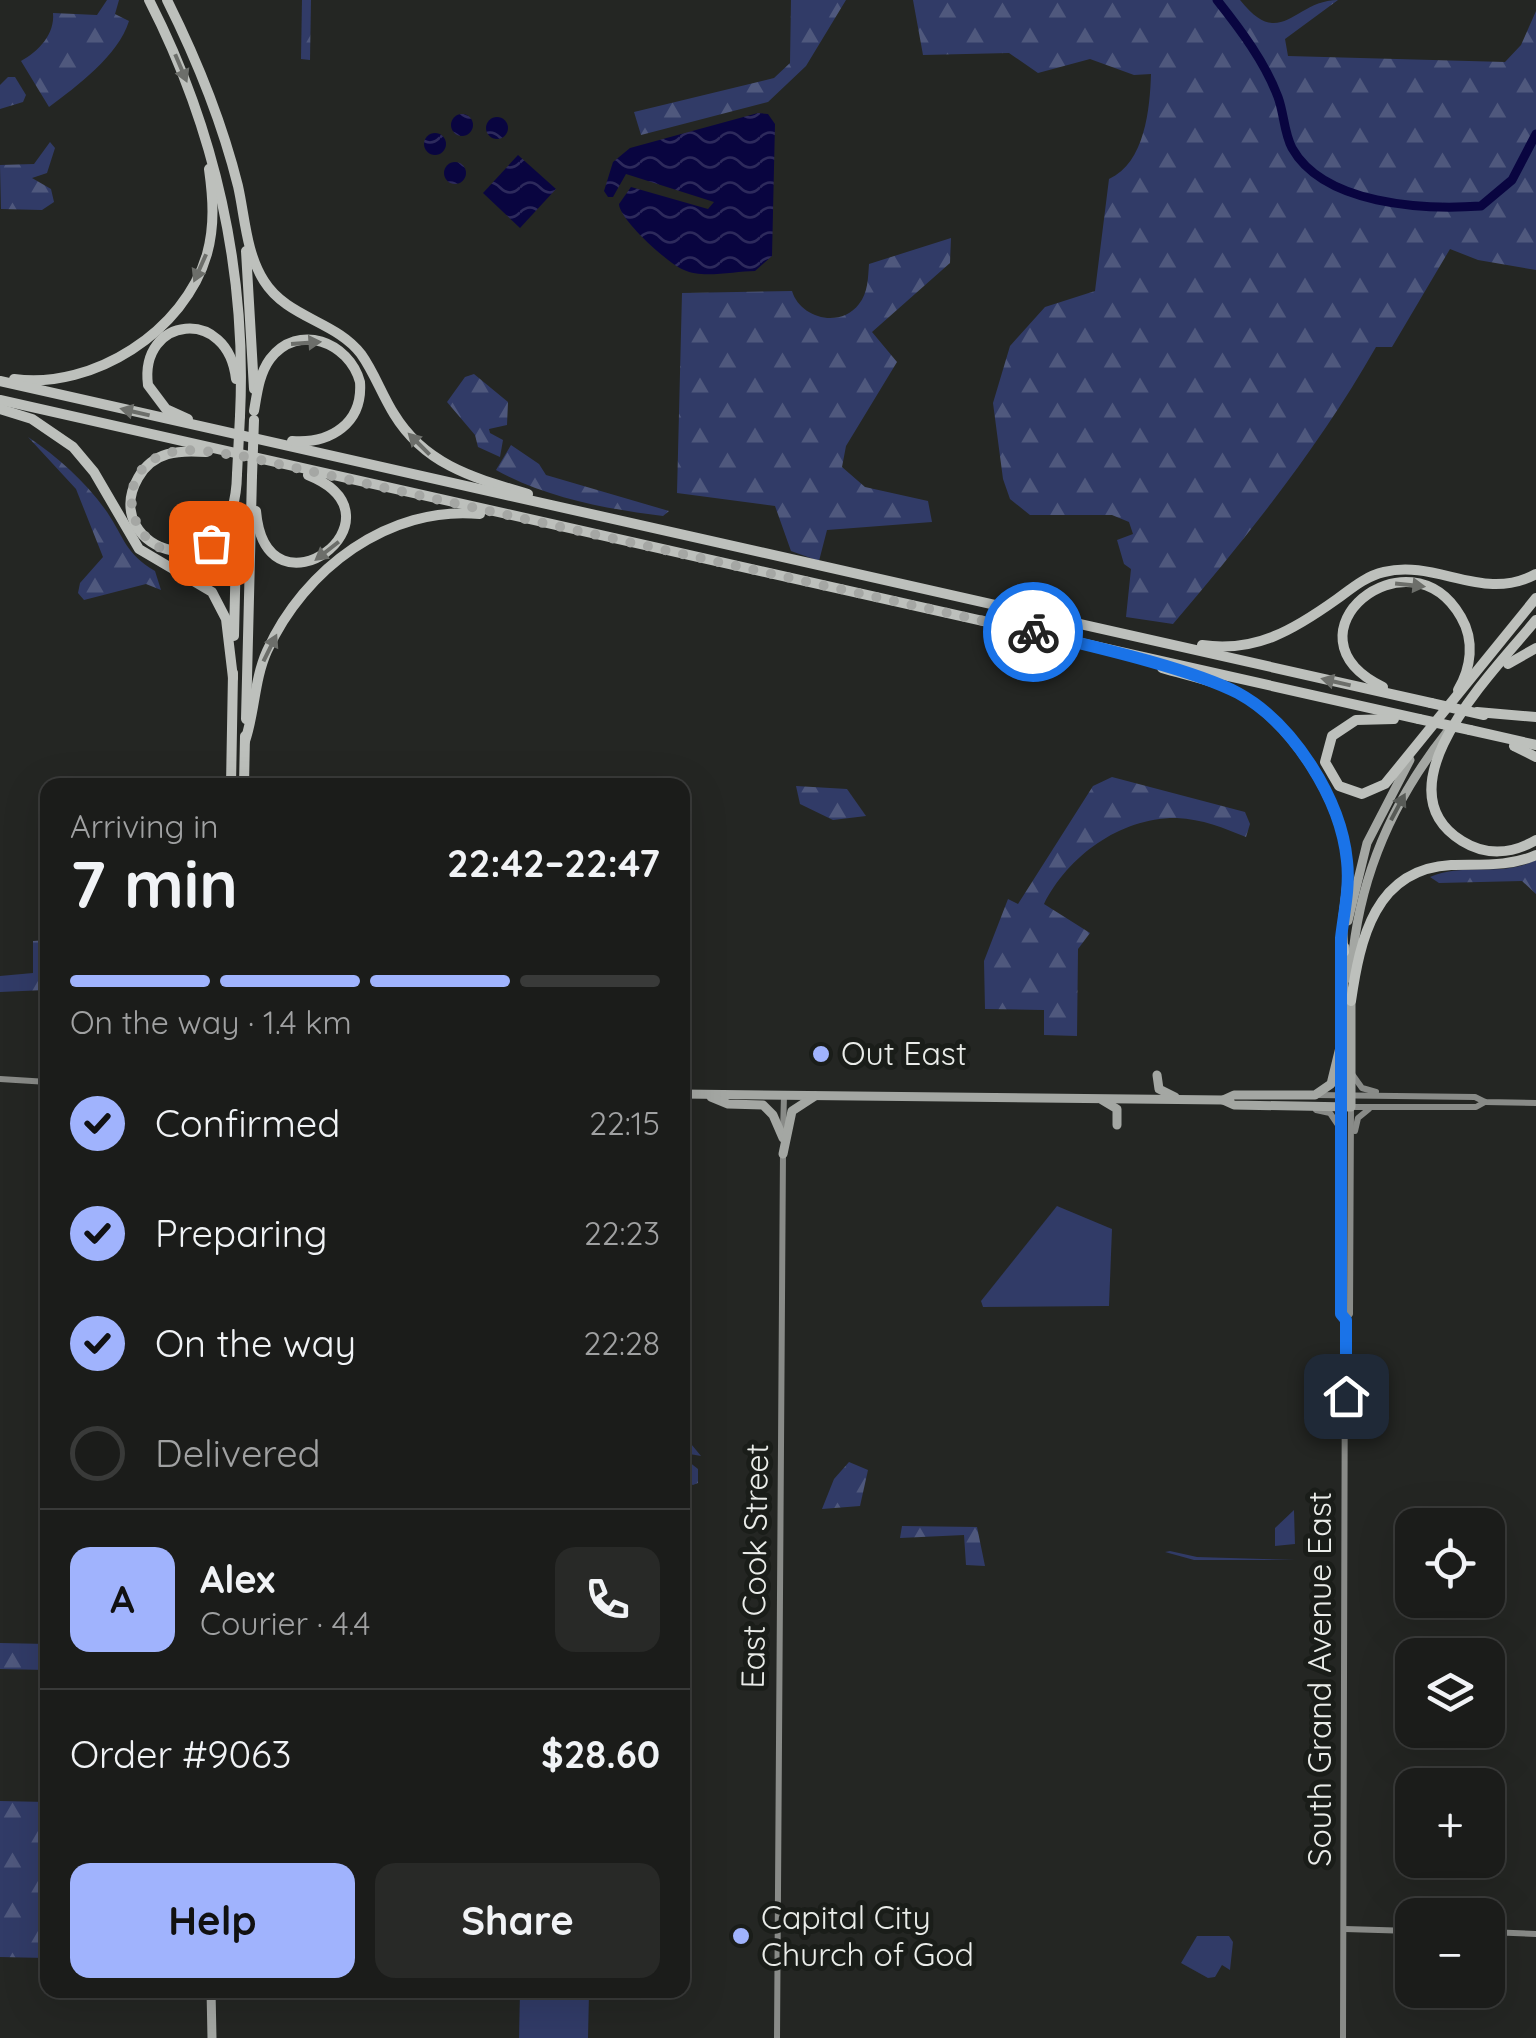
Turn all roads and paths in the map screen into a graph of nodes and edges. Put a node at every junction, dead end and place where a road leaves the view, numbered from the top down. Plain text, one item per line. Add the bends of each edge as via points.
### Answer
1 (150, 0) edge
2 (167, 0) edge
3 (206, 138) junction
4 (223, 142) junction
5 (0, 379) edge
6 (0, 400) edge
7 (240, 403) junction
8 (0, 408) edge
9 (254, 415) junction
10 (212, 429) junction
11 (246, 436) junction
12 (242, 456) junction
13 (279, 464) junction
14 (252, 477) junction
15 (237, 492) junction
16 (606, 517) junction
17 (558, 526) junction
18 (1536, 574) edge
19 (1536, 598) edge
20 (1536, 620) edge
21 (1122, 634) junction
22 (1074, 642) junction
23 (1536, 648) edge
24 (233, 678) junction
25 (1485, 684) junction
26 (1416, 700) junction
27 (1484, 714) junction
28 (1536, 717) edge
29 (1417, 721) junction
30 (1446, 722) junction
31 (1536, 727) edge
32 (1486, 734) junction
33 (245, 741) junction
34 (1536, 746) edge
35 (1414, 753) junction
36 (1536, 757) edge
37 (230, 778) edge
38 (244, 778) edge
39 (1536, 840) edge
40 (1536, 854) edge
41 (1344, 952) junction
42 (1351, 1001) junction
43 (1342, 1039) junction
44 (1351, 1073) junction
45 (1157, 1074) dead end
46 (0, 1079) edge
47 (40, 1082) edge
48 (690, 1094) edge
49 (704, 1094) junction
50 (784, 1095) junction
51 (816, 1095) junction
52 (1315, 1096) junction
53 (1391, 1096) junction
54 (1100, 1098) junction
55 (1182, 1100) junction
56 (1223, 1100) junction
57 (1347, 1101) junction
58 (1485, 1102) junction
59 (1536, 1103) edge
60 (1298, 1106) junction
61 (1376, 1107) junction
62 (1117, 1126) dead end
63 (783, 1138) junction
64 (1342, 1139) junction
65 (783, 1154) junction
66 (1350, 1171) junction
67 (1346, 1320) junction
68 (1345, 1930) junction
69 (1395, 1930) edge
70 (1505, 1933) edge
71 (1536, 1934) edge
72 (212, 1998) edge
73 (212, 2038) edge
74 (776, 2038) edge
75 (1342, 2038) edge

1 -> 3 highway
2 - 4 highway
3 -> 5 highway via 211,235 200,273 175,311 126,351 82,374
3 - 7 highway via 233,264
4 - 9 highway via 248,270
16 -> 4 highway via 468,476 415,441 353,345 267,286
10 -> 5 highway
6 - 12 highway
7 - 10 highway via 233,360 214,334 193,328 161,339 147,364 150,391 166,408
7 - 15 highway, bridge
8 - 24 highway via 32,419 73,447 140,549 212,592 226,619
9 -> 11 highway via 266,366 293,342 336,346 358,375 358,407 331,436 300,442
9 - 14 highway, bridge
10 - 11 highway
11 - 16 highway
12 - 13 highway
12 - 15 highway via 182,451 159,457 134,485 133,516 153,544 193,552 222,532
13 -> 14 highway via 318,479 340,501 343,534 321,558 290,562 268,546
13 - 17 highway
14 - 33 highway
15 - 24 highway
16 - 21 highway
17 - 22 highway
33 -> 17 highway via 268,650 299,600 358,546 395,524 441,512
18 - 21 highway via 1488,586 1388,571 1286,634 1239,646
19 - 30 highway
20 - 25 highway
26 -> 21 highway
22 - 29 highway
22 - 41 highway via 1227,688 1279,727 1316,777 1341,832 1348,880
23 - 25 highway
24 - 37 highway
25 - 30 highway
26 - 27 highway, bridge
26 -> 30 highway via 1366,678 1346,655 1349,611 1383,585 1411,583 1436,591 1465,623 1468,665
27 - 28 highway
27 - 31 highway
29 - 30 highway, bridge
29 - 35 highway via 1348,724 1329,741 1325,762 1339,786 1362,794 1381,788
30 - 32 highway, bridge
30 - 35 highway
30 - 39 highway via 1431,778 1442,822 1467,844 1491,852
42 -> 30 main road via 1356,927 1376,854
32 - 34 highway
32 - 36 highway
33 - 38 highway
35 - 41 main road via 1368,844
40 - 42 highway via 1514,862 1437,866 1400,882 1367,925
41 - 43 main road
42 - 44 main road
43 - 52 main road via 1335,1076
43 - 57 main road
44 - 53 main road via 1362,1088
44 - 57 main road
45 - 55 main road via 1159,1089
46 - 47 main road
48 - 49 main road
49 - 50 main road
49 - 63 main road via 728,1104 763,1106
50 - 51 main road
50 - 63 main road, East Cook Street
51 - 54 main road
51 - 65 main road via 792,1111
52 - 56 main road via 1234,1094
52 - 57 main road
53 - 57 main road
53 - 58 main road
54 - 55 main road
54 - 62 main road via 1117,1109
55 - 56 main road
56 - 60 main road
57 - 60 main road
57 - 61 main road
57 - 64 main road, South Grand Avenue East
57 - 66 main road, South Grand Avenue East
58 - 59 main road
58 - 61 main road
60 - 64 main road via 1334,1116
61 - 66 main road via 1355,1124
63 - 65 main road, East Cook Street
64 - 67 main road, South Grand Avenue East
65 - 74 main road, East Cook Street
66 - 67 main road, South Grand Avenue East
67 - 68 main road, South Grand Avenue East
68 - 69 main road
68 - 75 main road, South Grand Avenue East
70 - 71 main road
72 - 73 main road

